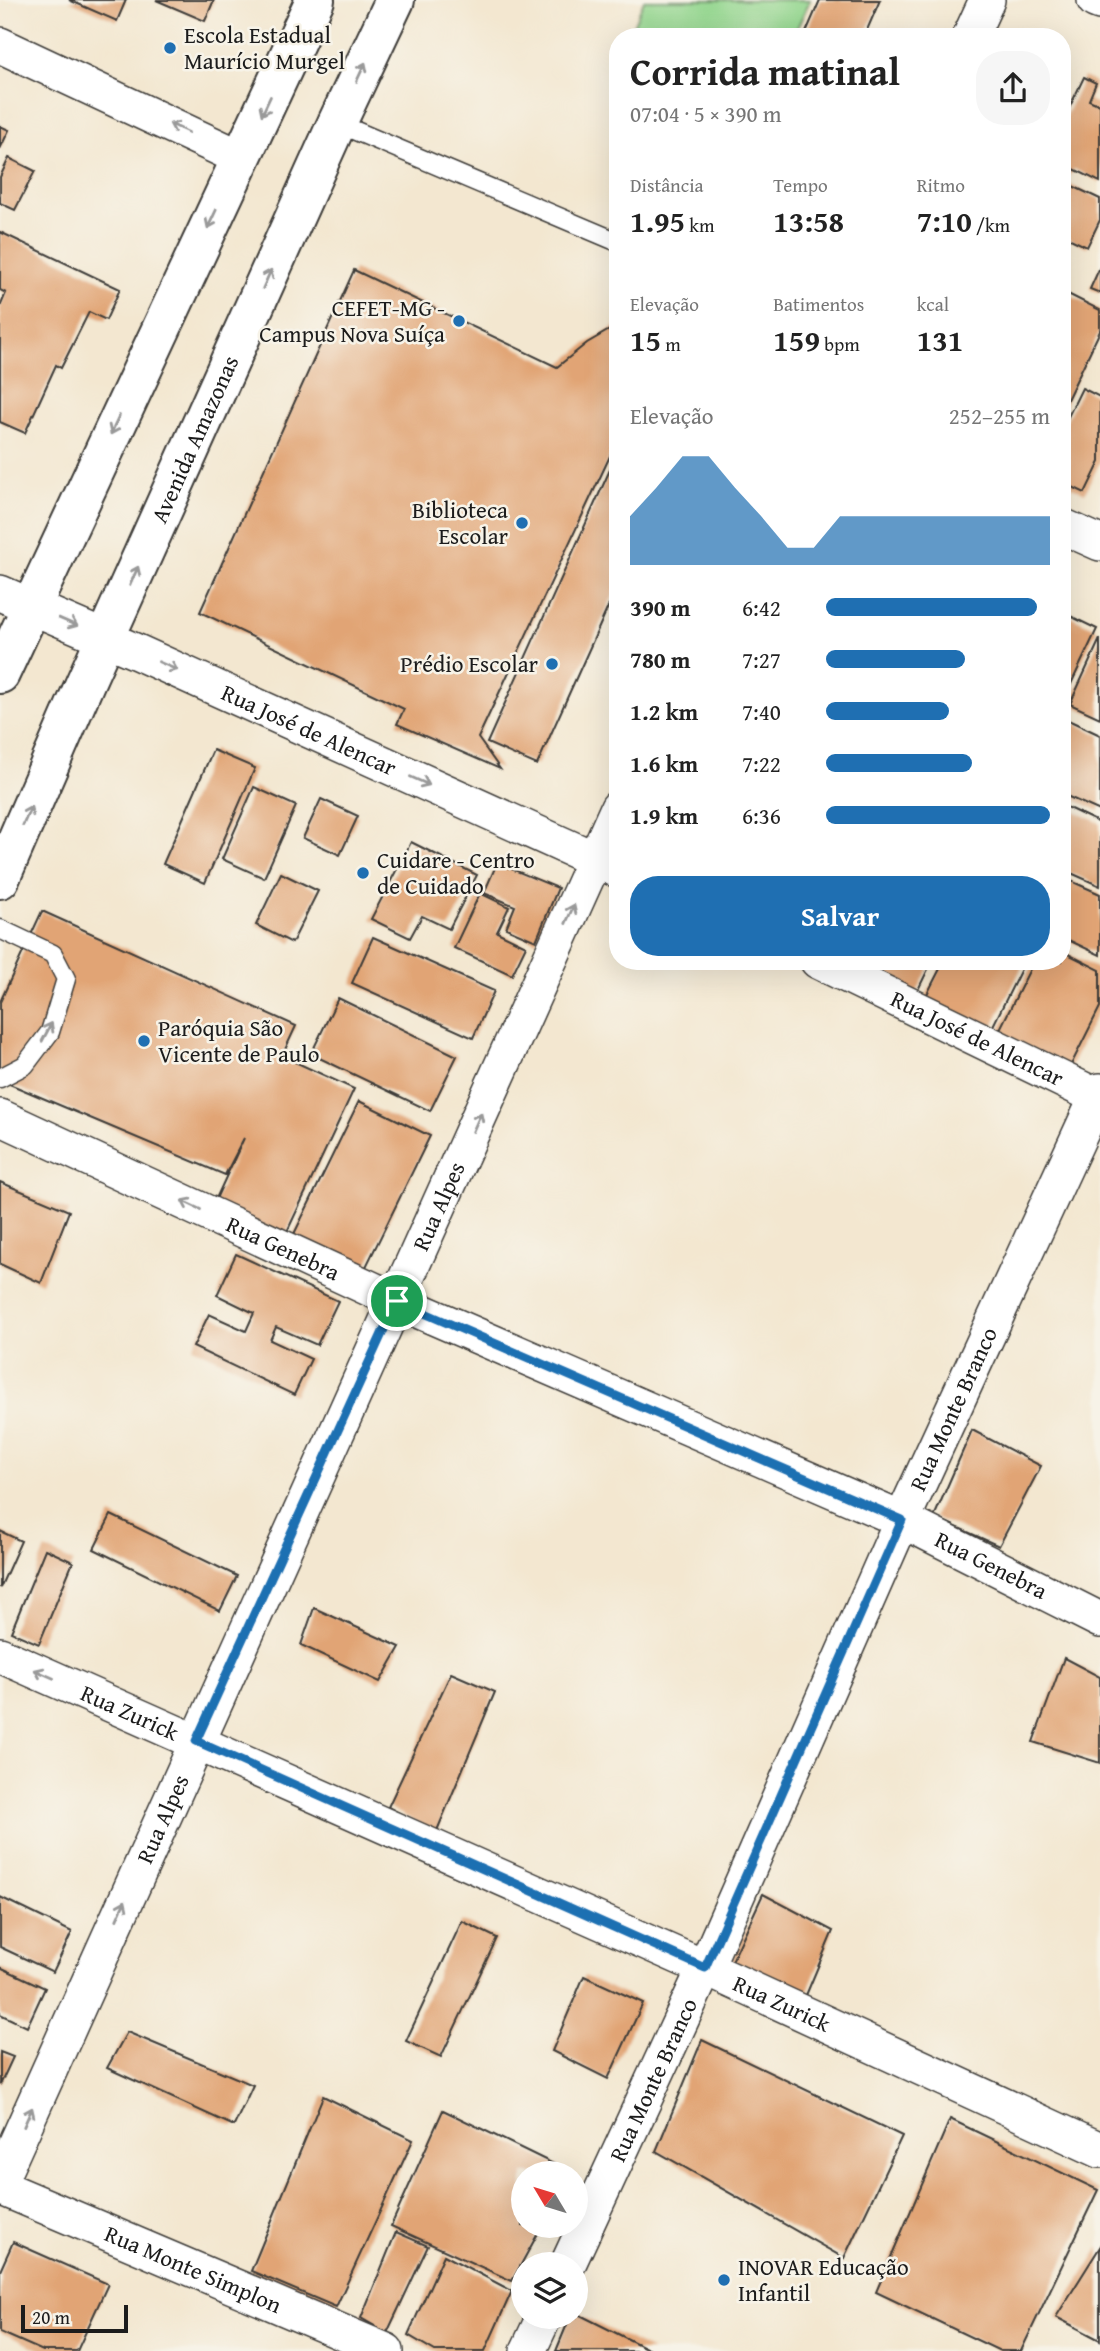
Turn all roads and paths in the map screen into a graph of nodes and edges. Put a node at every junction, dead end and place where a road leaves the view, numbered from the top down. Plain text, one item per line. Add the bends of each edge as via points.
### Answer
1 (315, 0) edge
2 (395, 0) edge
3 (987, 0) edge
4 (1095, 0) edge
5 (1100, 2) edge
6 (974, 28) edge
7 (0, 45) edge
8 (337, 123) junction
9 (241, 158) junction
10 (609, 238) edge
11 (1071, 530) edge
12 (1100, 543) edge
13 (15, 599) edge
14 (106, 638) junction
15 (0, 671) edge
16 (606, 865) edge
17 (0, 879) edge
18 (0, 929) edge
19 (837, 970) edge
20 (0, 1078) edge
21 (1099, 1095) edge
22 (0, 1117) edge
23 (397, 1301) junction
24 (902, 1520) junction
25 (1100, 1620) edge
26 (0, 1655) edge
27 (196, 1741) junction
28 (705, 1968) junction
29 (1100, 2150) edge
30 (0, 2180) edge
31 (0, 2187) edge
32 (574, 2252) edge
33 (538, 2329) edge
34 (386, 2351) edge
35 (528, 2351) edge

1 -> 9 main road
8 -> 2 main road, Avenida Amazonas
3 - 6 street
4 - 5 street
9 -> 7 street
8 - 10 lane
14 -> 8 main road, Avenida Amazonas
9 -> 13 main road
11 - 12 street
13 -> 14 street, Rua José de Alencar
13 - 15 main road
14 -> 16 street, Rua José de Alencar
17 -> 14 main road, Avenida Amazonas
23 -> 16 street, Rua Alpes
20 -> 18 lane via 25,1065 50,1032 66,979 53,954
19 - 21 street, Rua José de Alencar
21 - 24 street, Rua Monte Branco
23 -> 22 street, Rua Genebra
23 - 24 street, Rua Genebra
23 - 27 street, Rua Alpes
24 - 25 street, Rua Genebra
24 - 28 street, Rua Monte Branco
27 -> 26 street, Rua Zurick
27 - 28 street, Rua Zurick
30 -> 27 street, Rua Alpes
28 - 29 street, Rua Zurick
28 - 32 street, Rua Monte Branco
31 - 34 street, Rua Monte Simplon
33 - 35 street

